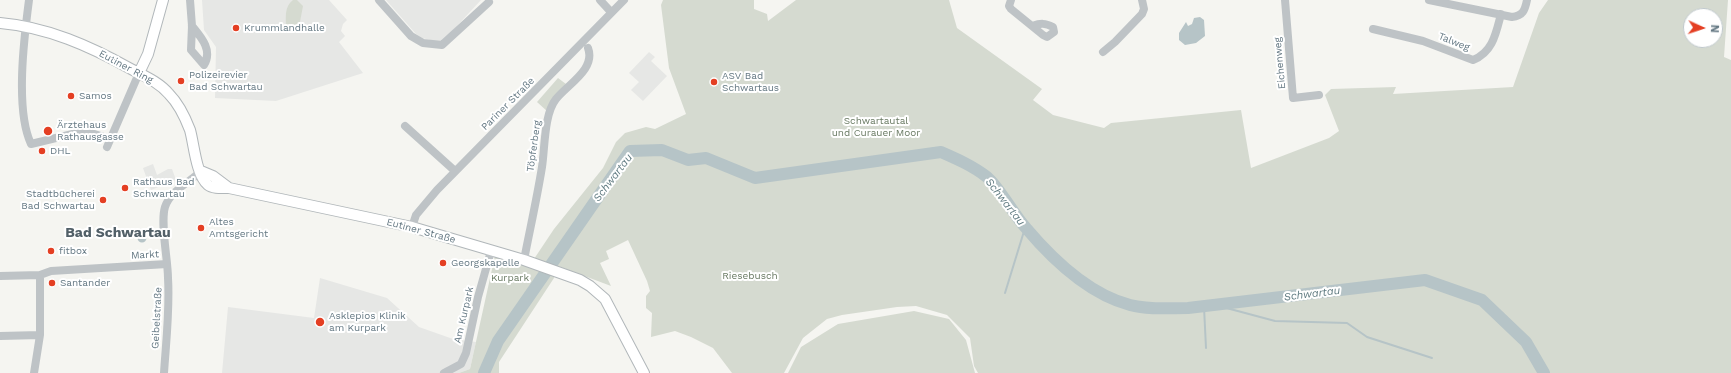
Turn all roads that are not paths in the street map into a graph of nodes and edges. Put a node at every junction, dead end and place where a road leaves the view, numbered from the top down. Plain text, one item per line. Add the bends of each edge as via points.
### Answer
1 (29, 0) edge
2 (163, 0) edge
3 (190, 0) edge
4 (379, 0) edge
5 (600, 0) edge
6 (624, 0) edge
7 (1011, 0) edge
8 (1142, 0) edge
9 (1285, 0) edge
10 (1429, 0) edge
11 (1527, 0) edge
12 (488, 2) dead end
13 (611, 12) junction
14 (1501, 14) junction
15 (0, 23) edge
16 (192, 26) dead end
17 (1032, 26) dead end
18 (26, 27) junction
19 (1373, 29) dead end
20 (588, 48) dead end
21 (1103, 52) dead end
22 (139, 73) junction
23 (1319, 95) dead end
24 (405, 126) dead end
25 (201, 171) junction
26 (456, 171) junction
27 (412, 227) junction
28 (491, 251) junction
29 (524, 260) junction
30 (167, 264) junction
31 (40, 275) junction
32 (0, 276) edge
33 (40, 335) junction
34 (0, 336) edge
35 (34, 373) edge
36 (164, 373) edge
37 (444, 373) edge
38 (644, 373) edge

1 - 18 street
2 - 22 main road via 148,54
3 - 16 street
4 - 12 street via 411,36 423,43 442,45
5 - 13 street
6 - 13 street, Pariner Straße
7 - 17 street via 1011,9
8 - 21 street via 1142,14
9 - 23 street, Eichenweg via 1293,98
10 - 14 street
11 - 14 street via 1522,13 1518,16
13 - 26 street, Pariner Straße
14 - 19 street, Talweg via 1490,47 1474,60 1423,41
15 - 18 main road, Eutiner Ring
18 - 22 main road, Eutiner Ring via 44,30 74,41
18 - 22 street via 23,91 31,144 85,131 109,143
20 - 29 street, Töpferberg via 589,64 555,100 549,112 542,167
22 - 25 main road, Eutiner Ring via 168,93 182,110
24 - 26 street
25 - 27 main road, Eutiner Straße via 213,176 228,188
25 - 30 street, Markt via 173,193 165,207
26 - 27 street, Pariner Straße via 416,215
27 - 28 main road, Eutiner Straße
28 - 29 main road, Eutiner Straße
28 - 37 street, Am Kurpark via 466,353 461,364
29 - 38 main road, Eutiner Straße via 580,280 605,299
30 - 31 street, Markt via 51,271
30 - 36 street, Geibelstraße
31 - 32 street, Markt
31 - 33 street
33 - 34 street
33 - 35 street

